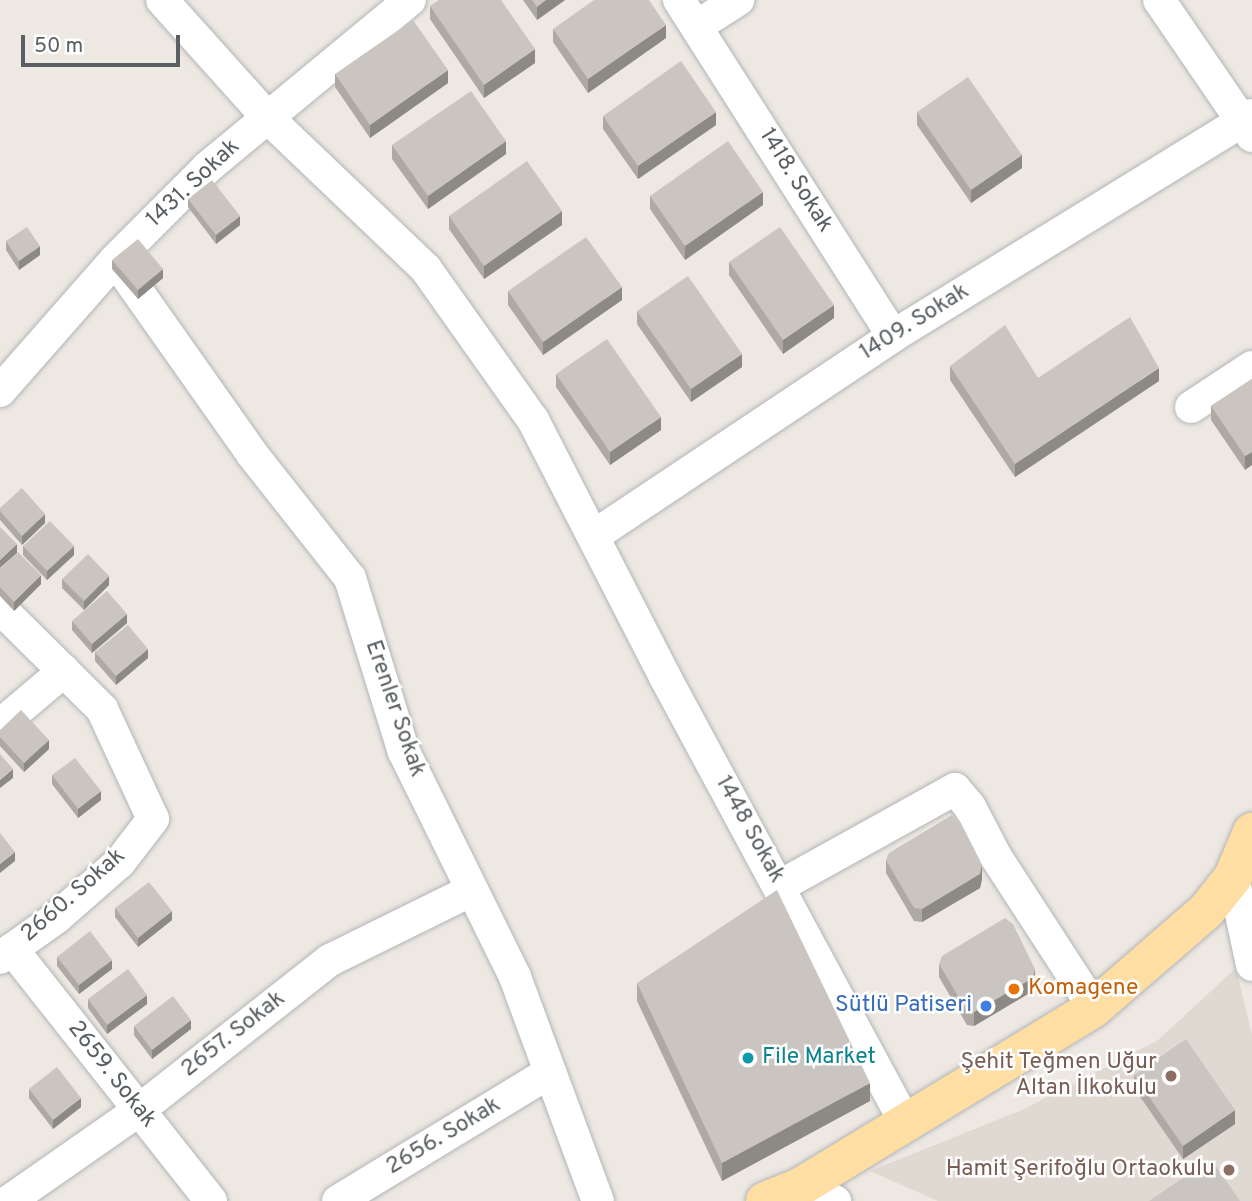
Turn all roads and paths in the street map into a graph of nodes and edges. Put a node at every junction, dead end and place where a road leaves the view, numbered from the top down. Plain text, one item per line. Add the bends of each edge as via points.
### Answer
1 (162, 0) edge
2 (410, 0) edge
3 (679, 0) edge
4 (738, 0) edge
5 (1159, 0) edge
6 (697, 26) junction
7 (267, 117) junction
8 (1249, 124) edge
9 (115, 260) junction
10 (892, 336) junction
11 (1252, 367) edge
12 (0, 391) edge
13 (1191, 407) dead end
14 (595, 535) junction
15 (0, 608) edge
16 (64, 671) junction
17 (0, 725) edge
18 (1252, 832) edge
19 (1233, 877) junction
20 (780, 886) junction
21 (472, 890) junction
22 (4, 952) edge
23 (1252, 965) edge
24 (1094, 1008) junction
25 (550, 1072) junction
26 (138, 1111) junction
27 (906, 1124) junction
28 (818, 1194) edge
29 (9, 1201) edge
30 (211, 1201) edge
31 (338, 1201) edge
32 (598, 1201) edge
33 (765, 1201) edge

1 - 7 street, 1448 Sokak
2 - 7 street, 1431. Sokak
3 - 6 street
4 - 6 street
5 - 8 street
6 - 10 street, 1418. Sokak
7 - 9 street, 1431. Sokak via 208,167
7 - 14 street, 1448 Sokak via 426,268 533,420
8 - 10 street, 1409. Sokak
9 - 12 street, 1431. Sokak
9 - 21 street, Erenler Sokak via 252,454 350,578 404,752
10 - 14 street, 1409. Sokak
11 - 13 street
14 - 20 street, 1448 Sokak
15 - 16 street, 2660. Sokak
16 - 17 street
16 - 22 street, 2660. Sokak via 102,709 153,819 120,862 55,918
18 - 19 main road
19 - 23 street
19 - 24 main road via 1206,911
20 - 24 street via 955,789
20 - 27 street, 1448 Sokak
21 - 25 street, Erenler Sokak via 515,977
21 - 26 street, 2657. Sokak via 330,960
22 - 26 street, 2659. Sokak
24 - 27 main road
25 - 31 street, 2656. Sokak
25 - 32 street, Erenler Sokak
26 - 29 street, 2657. Sokak
26 - 30 street, 2659. Sokak
27 - 28 main road
28 - 33 main road

